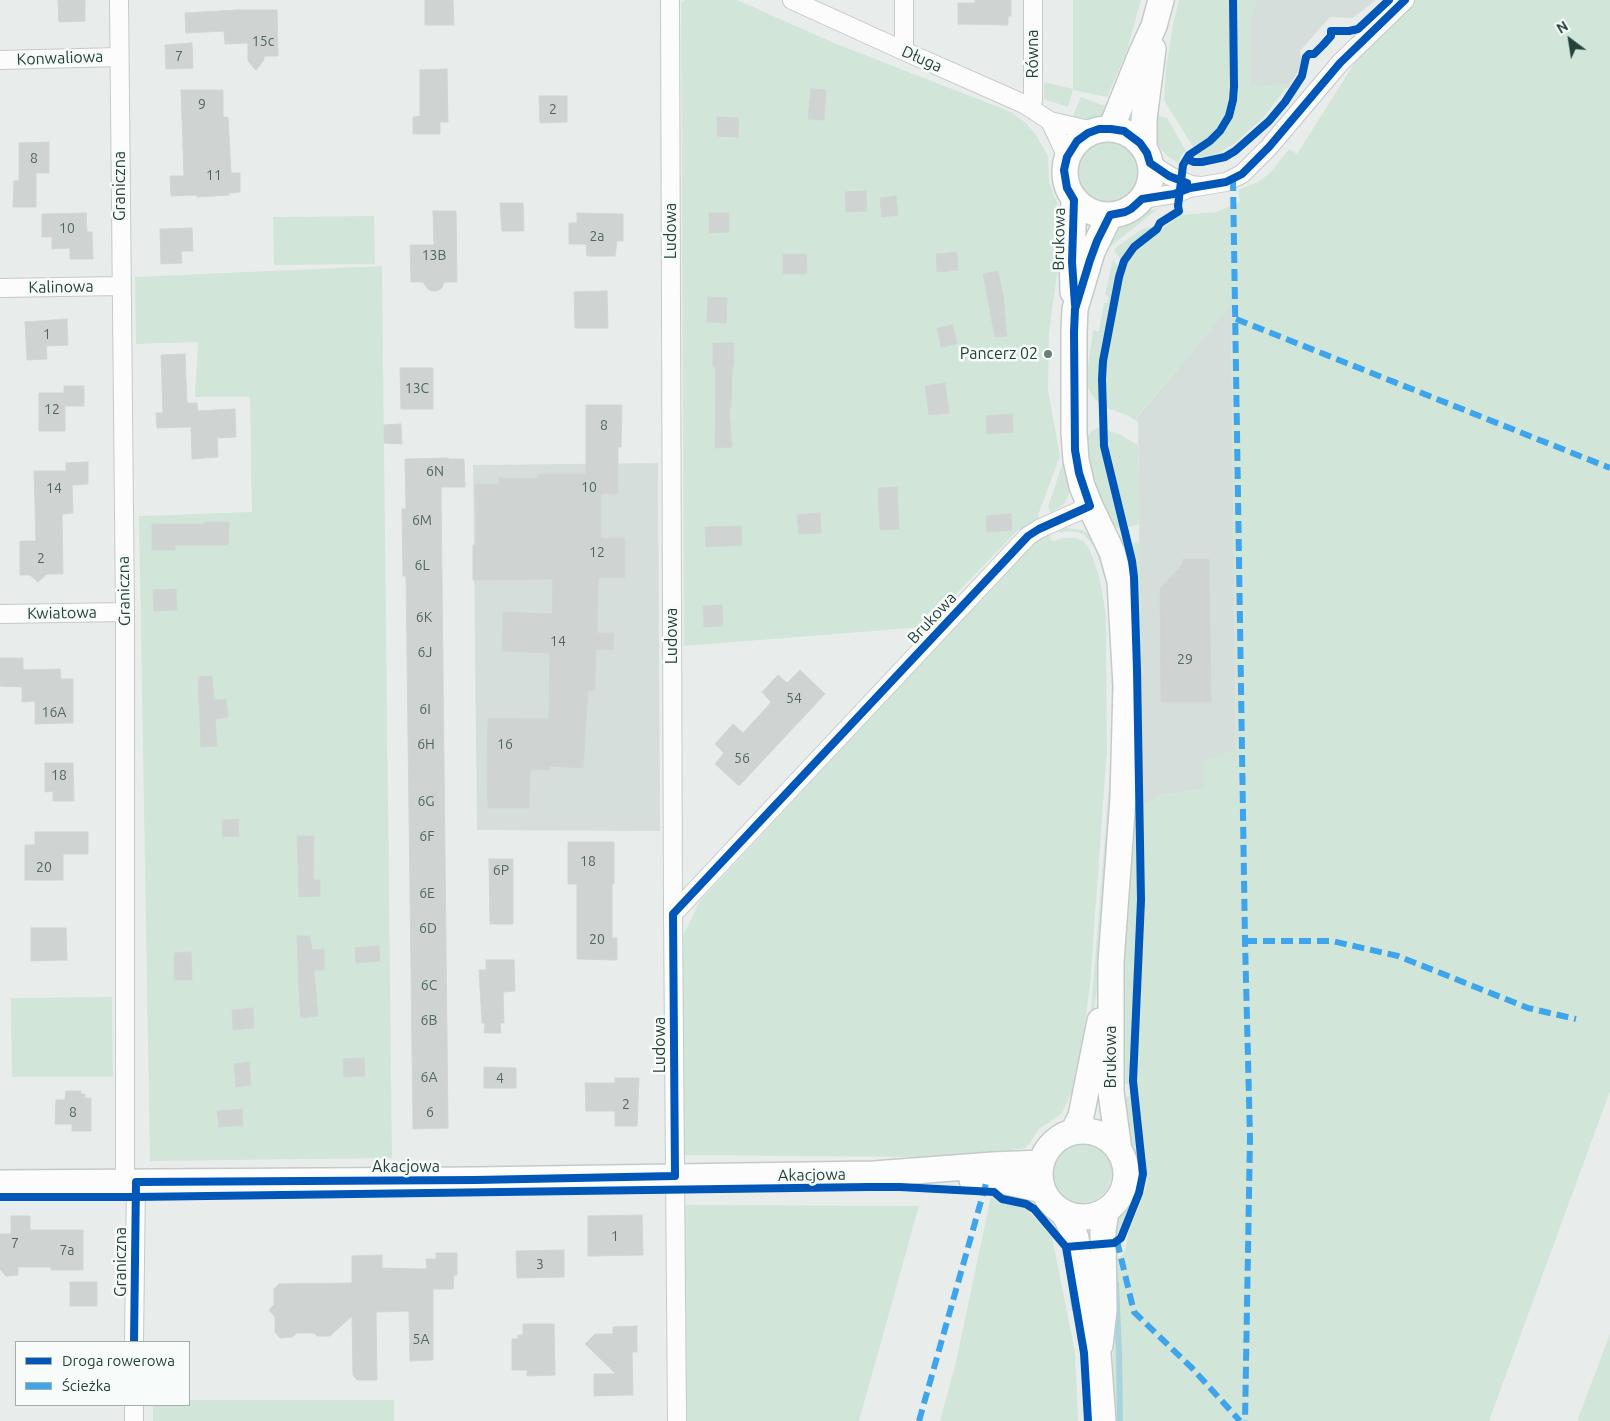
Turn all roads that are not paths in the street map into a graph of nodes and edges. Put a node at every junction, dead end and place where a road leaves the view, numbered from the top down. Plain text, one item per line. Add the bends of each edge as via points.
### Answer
1 (119, 0) edge
2 (670, 0) edge
3 (792, 0) edge
4 (904, 0) edge
5 (1033, 0) edge
6 (1161, 0) edge
7 (1405, 0) edge
8 (1154, 26) junction
9 (904, 51) junction
10 (119, 57) junction
11 (0, 60) edge
12 (1029, 107) junction
13 (1050, 121) junction
14 (1102, 130) junction
15 (1147, 156) junction
16 (1067, 157) junction
17 (1201, 186) junction
18 (1142, 198) junction
19 (1074, 200) junction
20 (1110, 215) junction
21 (121, 286) junction
22 (0, 288) edge
23 (1075, 310) junction
24 (1090, 506) junction
25 (124, 612) junction
26 (0, 614) edge
27 (673, 914) junction
28 (1111, 962) junction
29 (1073, 1132) junction
30 (1119, 1151) junction
31 (1041, 1163) junction
32 (874, 1174) junction
33 (675, 1176) junction
34 (0, 1183) edge
35 (130, 1183) junction
36 (1043, 1190) junction
37 (1106, 1211) junction
38 (1064, 1213) junction
39 (134, 1341) edge
40 (1098, 1354) junction
41 (134, 1406) edge
42 (134, 1421) edge
43 (677, 1421) edge
44 (1102, 1421) edge

1 - 10 street, Graniczna
2 - 27 street, Ludowa
3 - 9 street, Długa
4 - 9 street
5 - 12 street, Równa via 1032,100
6 - 8 street
7 - 17 street via 1340,63 1251,166 1226,182
8 - 14 street
8 - 15 street via 1143,125
9 - 12 street, Długa
10 - 11 street, Konwaliowa
10 - 21 street, Graniczna
12 - 13 street, Długa
13 - 14 street, Długa
13 - 16 street
14 - 15 street via 1130,134
14 - 16 street via 1077,141
15 - 17 street via 1170,176
15 - 18 street via 1150,182
16 - 19 street via 1065,182
17 - 18 street
18 - 20 street via 1131,209
19 - 20 street via 1093,213
19 - 23 street, Brukowa via 1072,262
20 - 23 street, Brukowa via 1094,249
21 - 22 street, Kalinowa
21 - 25 street, Graniczna
23 - 24 street, Brukowa via 1075,450 1082,486
24 - 27 street, Brukowa via 1028,536
24 - 28 street, Brukowa via 1112,552 1120,580 1126,686 1123,798
25 - 26 street, Kwiatowa
25 - 35 street, Graniczna
27 - 33 street, Ludowa
28 - 29 street, Brukowa via 1081,1116
28 - 30 street, Brukowa via 1111,1092
29 - 30 street via 1092,1132 1103,1136
29 - 31 street via 1060,1137 1048,1148
30 - 37 street via 1125,1167 1125,1184 1118,1199
31 - 32 street, Akacjowa
31 - 36 street
32 - 33 street, Akacjowa
32 - 36 street, Akacjowa via 1002,1181
33 - 35 street, Akacjowa
33 - 43 street, Ludowa
34 - 35 street, Akacjowa
35 - 39 street, Graniczna
36 - 38 street via 1048,1200
37 - 38 street via 1085,1217
37 - 40 street via 1103,1234 1104,1310
38 - 40 street via 1075,1236 1085,1304
40 - 44 street
41 - 42 street

